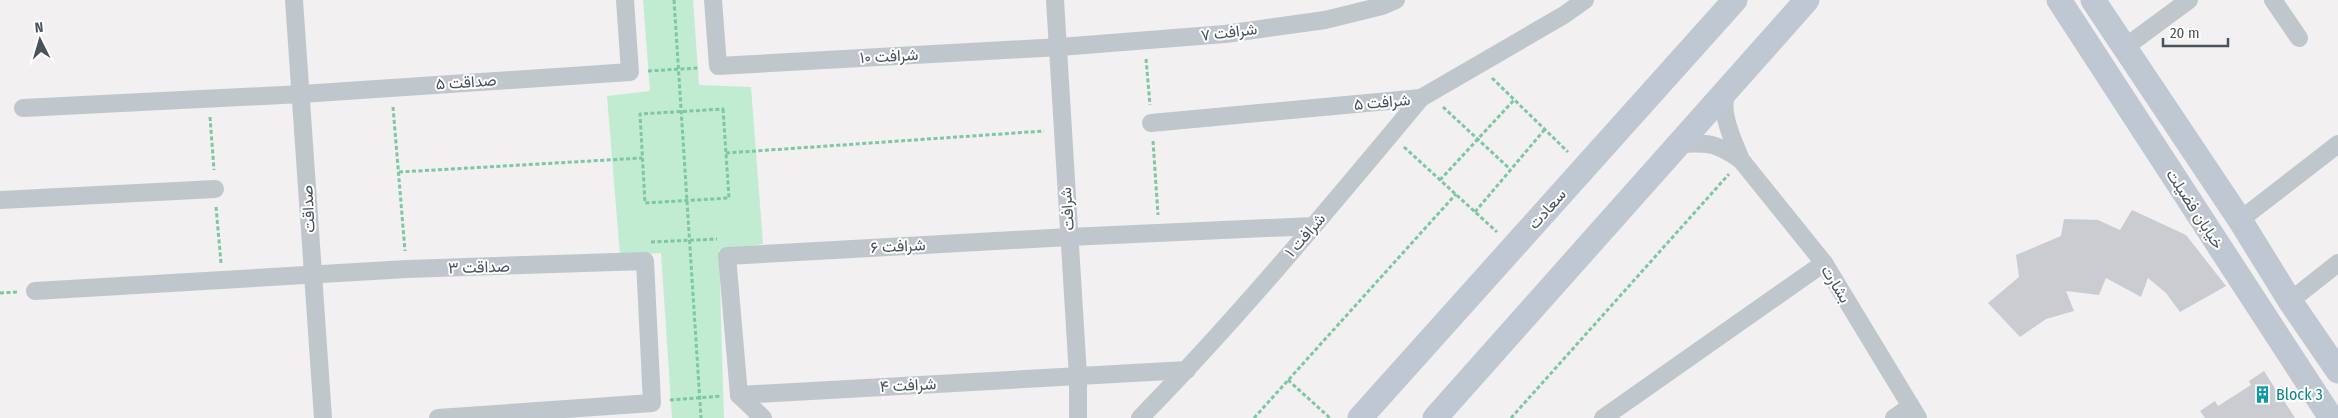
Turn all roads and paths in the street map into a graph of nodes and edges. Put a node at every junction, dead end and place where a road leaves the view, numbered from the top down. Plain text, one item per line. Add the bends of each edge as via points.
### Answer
1 (294, 0) edge
2 (625, 0) edge
3 (674, 0) edge
4 (713, 0) edge
5 (1055, 0) edge
6 (1396, 0) edge
7 (1586, 0) edge
8 (1735, 0) edge
9 (1807, 0) edge
10 (2059, 0) edge
11 (2093, 0) edge
12 (2189, 0) edge
13 (2273, 0) edge
14 (2299, 38) dead end
15 (1060, 46) junction
16 (2124, 48) junction
17 (1479, 65) junction
18 (718, 66) junction
19 (679, 70) junction
20 (630, 72) junction
21 (1737, 79) junction
22 (392, 87) junction
23 (302, 94) junction
24 (1421, 98) junction
25 (1514, 100) junction
26 (23, 108) dead end
27 (681, 112) junction
28 (1151, 122) dead end
29 (2178, 128) junction
30 (1545, 129) junction
31 (1062, 130) junction
32 (1390, 135) junction
33 (1477, 140) junction
34 (1679, 144) junction
35 (2153, 144) junction
36 (2338, 144) edge
37 (726, 153) junction
38 (642, 158) junction
39 (1741, 160) junction
40 (1584, 168) junction
41 (1510, 169) junction
42 (399, 172) junction
43 (1440, 180) junction
44 (215, 188) dead end
45 (1456, 194) junction
46 (0, 200) edge
47 (687, 200) junction
48 (1475, 212) junction
49 (2240, 220) junction
50 (1314, 226) junction
51 (1069, 237) junction
52 (690, 240) junction
53 (1514, 247) junction
54 (727, 256) junction
55 (645, 261) junction
56 (1824, 263) junction
57 (2338, 263) edge
58 (407, 269) junction
59 (312, 276) junction
60 (35, 291) dead end
61 (2290, 301) junction
62 (1187, 370) junction
63 (2338, 371) edge
64 (1078, 376) junction
65 (1288, 380) junction
66 (739, 395) junction
67 (700, 396) junction
68 (652, 403) junction
69 (1914, 413) edge
70 (323, 418) edge
71 (438, 418) edge
72 (701, 418) edge
73 (763, 418) edge
74 (1078, 418) edge
75 (1140, 418) edge
76 (1254, 418) edge
77 (1330, 418) edge
78 (1360, 418) edge
79 (1435, 418) edge
80 (1511, 418) edge
81 (1603, 418) edge
82 (1894, 418) edge
83 (2331, 418) edge

1 - 23 street, صداقت
2 - 20 street
3 - 19 path
4 - 18 street
5 - 15 street, شرافت
6 - 15 street, شرافت ۷ via 1325,20 1225,34
7 - 17 street, شرافت ۵
8 - 40 street, سعادت
9 - 21 street
10 - 35 street, خیابان فضیلت
11 - 16 street, خیابان فضیلت
12 - 16 street
13 - 14 street
15 - 18 street, شرافت ۱۰
15 - 31 street, شرافت
16 - 29 street, خیابان فضیلت
17 - 24 street, شرافت ۵
17 - 25 path
18 - 19 path
19 - 20 path
19 - 27 path
20 - 22 street, صداقت ۵
21 - 34 street
21 - 39 street via 1725,95 1726,123
22 - 23 street, صداقت ۵
22 - 42 path
23 - 26 street, صداقت ۵
23 - 59 street, صداقت
24 - 28 street, شرافت ۵
24 - 32 street, شرافت ۱
24 - 33 path via 1440,104
25 - 30 path
25 - 33 path
27 - 37 path via 723,108
27 - 38 path via 640,114
27 - 47 path
29 - 35 street
29 - 49 street, خیابان فضیلت
30 - 40 path
30 - 41 path
31 - 37 path
31 - 51 street, شرافت
32 - 43 path
32 - 50 street, شرافت ۱
33 - 41 path
33 - 43 path
34 - 39 street via 1701,142 1721,147
34 - 79 street
35 - 83 street, خیابان فضیلت
36 - 49 street
37 - 47 path via 729,198
38 - 42 path
38 - 47 path via 645,203
39 - 56 street, بشارت
39 - 80 path
40 - 53 street, سعادت
41 - 48 path
42 - 58 path
43 - 45 path
44 - 46 street
45 - 48 path
45 - 65 path
47 - 52 path
48 - 53 path
49 - 61 street, خیابان فضیلت
50 - 51 street, شرافت ۶
50 - 62 street, شرافت ۱
51 - 54 street, شرافت ۶
51 - 64 street, شرافت
52 - 54 path via 721,238
52 - 55 path via 649,243
52 - 67 path
53 - 78 street, سعادت
54 - 66 street
55 - 58 street, صداقت ۳
55 - 68 street
56 - 69 street, بشارت
56 - 81 street
57 - 61 street
58 - 59 street, صداقت ۳
59 - 60 street, صداقت ۳
59 - 70 street, صداقت
61 - 63 street, خیابان فضیلت
62 - 64 street
62 - 75 street, شرافت ۱
64 - 66 street, شرافت ۴
64 - 74 street, شرافت
65 - 76 path
65 - 77 path
66 - 67 path
66 - 73 street
67 - 68 path
67 - 72 path
68 - 71 street
69 - 82 street

